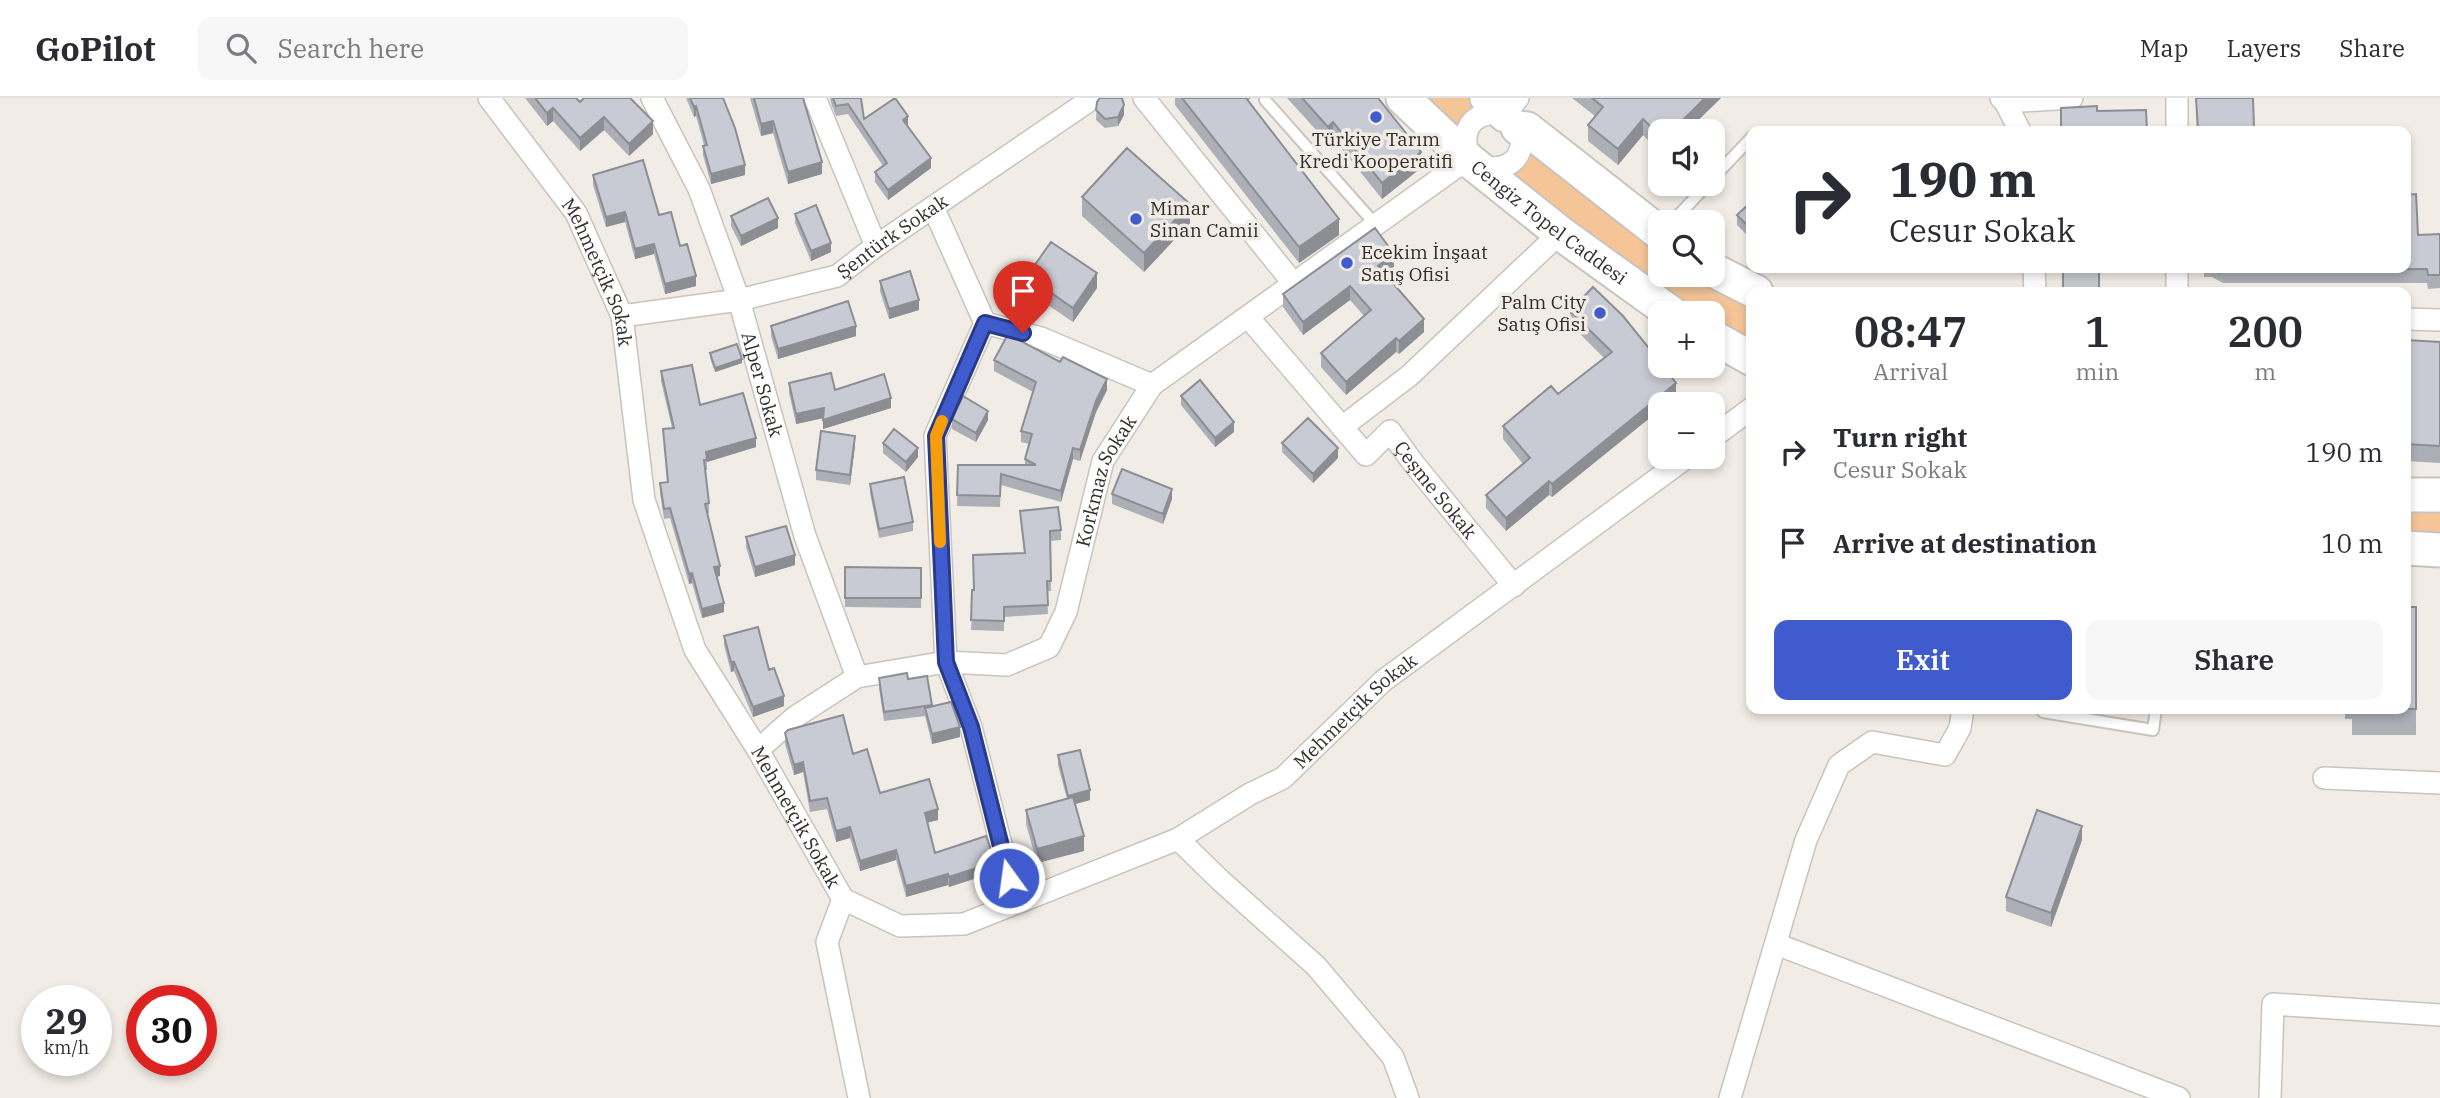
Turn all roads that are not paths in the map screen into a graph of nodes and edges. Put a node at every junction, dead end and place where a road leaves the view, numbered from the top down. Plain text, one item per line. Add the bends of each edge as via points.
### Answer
1 (489, 98) edge
2 (652, 98) edge
3 (815, 98) edge
4 (1094, 98) edge
5 (1144, 98) edge
6 (1403, 98) edge
7 (2072, 98) edge
8 (2177, 98) edge
9 (1265, 100) dead end
10 (2003, 100) edge
11 (1507, 110) edge
12 (2017, 126) edge
13 (2177, 126) edge
14 (1746, 143) edge
15 (1470, 161) junction
16 (1725, 165) edge
17 (1697, 196) edge
18 (933, 207) junction
19 (1683, 210) edge
20 (1648, 224) edge
21 (1376, 226) junction
22 (1560, 233) junction
23 (876, 246) junction
24 (1725, 276) edge
25 (1294, 284) junction
26 (1746, 287) edge
27 (739, 300) junction
28 (1654, 301) edge
29 (622, 316) junction
30 (1248, 317) junction
31 (2411, 319) edge
32 (2440, 320) edge
33 (985, 323) junction
34 (1725, 344) edge
35 (1746, 356) edge
36 (1152, 386) junction
37 (1746, 412) edge
38 (1342, 427) junction
39 (1725, 428) edge
40 (1671, 469) edge
41 (2411, 495) edge
42 (2440, 495) edge
43 (2411, 548) edge
44 (2440, 550) edge
45 (1514, 586) junction
46 (946, 662) junction
47 (858, 677) junction
48 (1962, 714) edge
49 (2055, 714) edge
50 (2155, 714) edge
51 (758, 750) junction
52 (2324, 778) dead end
53 (2440, 783) edge
54 (1178, 839) junction
55 (843, 899) junction
56 (1016, 903) junction
57 (1776, 944) junction
58 (2440, 1015) edge
59 (859, 1098) edge
60 (1408, 1098) edge
61 (1730, 1098) edge
62 (2179, 1098) edge
63 (2270, 1098) edge

1 - 29 street, Mehmetçik Sokak via 576,214
2 - 27 street, Alper Sokak via 699,188
3 - 23 street
4 - 18 street, Şentürk Sokak
5 - 25 street
6 - 15 main road, Cengiz Topel Caddesi
7 - 10 street
8 - 13 street
9 - 21 lane
10 - 12 street
11 - 15 street via 1471,123 1465,140
11 - 15 street via 1521,146 1512,162 1495,169
11 - 20 main road
14 - 16 lane
15 - 21 street, Korkmaz Sokak
15 - 22 main road, Cengiz Topel Caddesi
17 - 19 lane
18 - 23 street, Şentürk Sokak
18 - 33 street
21 - 25 street, Korkmaz Sokak
22 - 28 main road, Cengiz Topel Caddesi
22 - 38 street via 1409,376
23 - 27 street, Şentürk Sokak via 838,276
24 - 26 main road
25 - 30 street, Korkmaz Sokak
27 - 29 street, Şentürk Sokak
27 - 47 street, Alper Sokak via 805,536
29 - 51 street, Mehmetçik Sokak via 644,500 695,650
30 - 36 street, Korkmaz Sokak
30 - 38 street, Çeşme Sokak
31 - 32 street
33 - 36 street via 1041,338
33 - 46 street via 936,436
34 - 35 main road
36 - 46 street, Korkmaz Sokak via 1103,461 1066,611 1049,647 1007,665
37 - 39 street
38 - 45 street, Çeşme Sokak via 1366,455 1390,431
40 - 45 street, Mehmetçik Sokak
41 - 42 main road
43 - 44 main road
45 - 54 street, Mehmetçik Sokak via 1383,681 1283,778
46 - 47 street, Korkmaz Sokak
46 - 56 street via 971,727
47 - 51 street, Korkmaz Sokak via 795,717
48 - 57 street via 1945,755 1872,742 1839,765 1806,840
49 - 50 lane via 2153,730
51 - 55 street, Mehmetçik Sokak
52 - 53 street
54 - 56 street, Mehmetçik Sokak
54 - 60 street via 1316,966 1393,1057
55 - 56 street, Mehmetçik Sokak via 900,926 964,924
55 - 59 street via 827,942
57 - 61 street
57 - 62 street
58 - 63 street via 2273,1004

